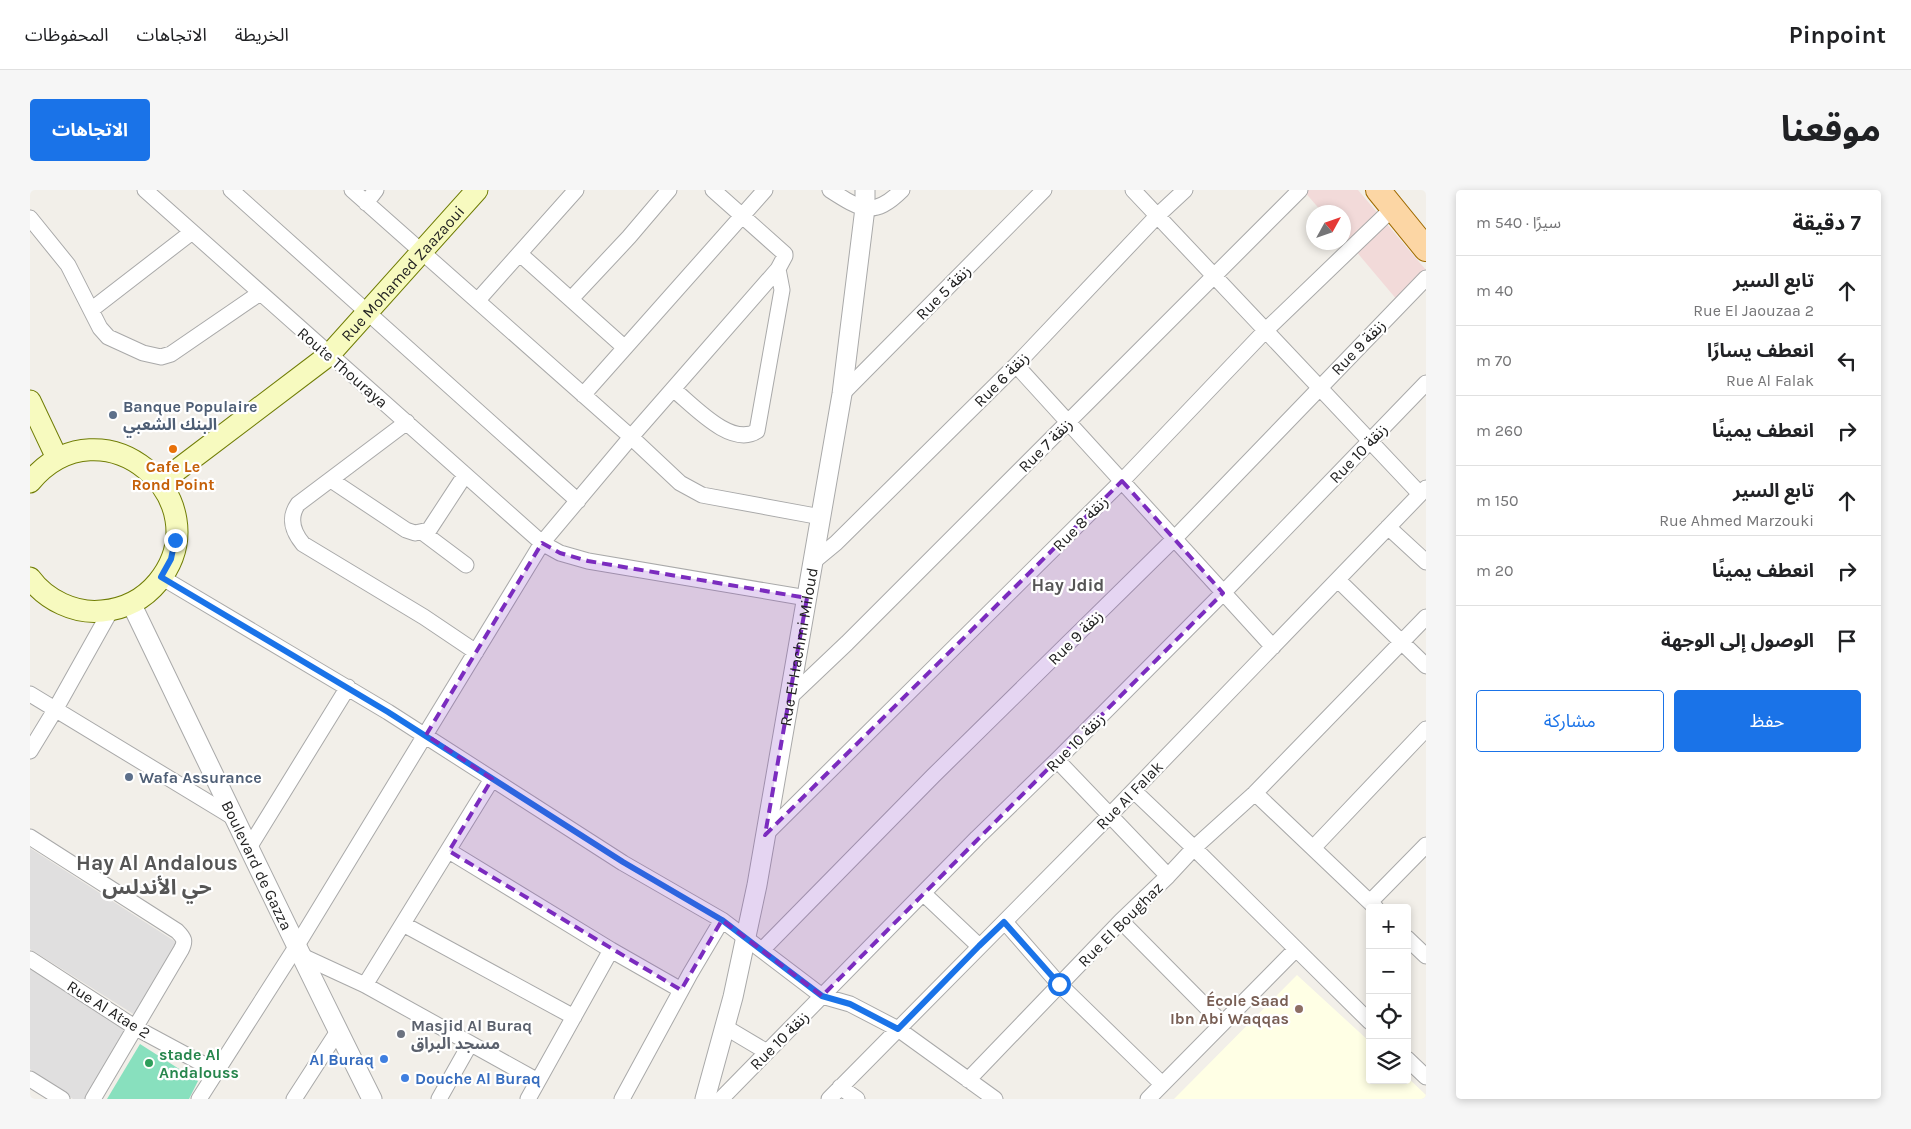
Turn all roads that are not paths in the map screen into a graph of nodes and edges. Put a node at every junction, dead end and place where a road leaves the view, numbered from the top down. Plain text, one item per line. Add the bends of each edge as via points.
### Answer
1 (145, 190) edge
2 (231, 190) edge
3 (352, 190) edge
4 (376, 190) edge
5 (477, 190) edge
6 (576, 190) edge
7 (669, 190) edge
8 (713, 190) edge
9 (765, 190) edge
10 (830, 190) edge
11 (902, 190) edge
12 (1044, 190) edge
13 (1133, 190) edge
14 (1185, 190) edge
15 (1300, 190) edge
16 (1378, 190) edge
17 (865, 199) edge
18 (366, 202) junction
19 (1393, 208) junction
20 (742, 215) junction
21 (1157, 216) junction
22 (30, 218) edge
23 (192, 232) junction
24 (1426, 249) edge
25 (421, 253) junction
26 (520, 254) junction
27 (778, 269) junction
28 (1214, 276) junction
29 (1426, 278) edge
30 (260, 293) junction
31 (571, 299) junction
32 (478, 300) junction
33 (91, 310) junction
34 (367, 313) junction
35 (1265, 330) junction
36 (624, 347) junction
37 (329, 355) junction
38 (1016, 365) junction
39 (1426, 383) edge
40 (1320, 387) junction
41 (673, 389) junction
42 (842, 394) junction
43 (583, 395) junction
44 (30, 401) edge
45 (407, 422) junction
46 (1068, 423) junction
47 (631, 437) junction
48 (1370, 440) junction
49 (57, 458) junction
50 (465, 475) junction
51 (331, 480) junction
52 (1122, 481) junction
53 (30, 482) edge
54 (160, 483) junction
55 (1423, 491) edge
56 (578, 501) junction
57 (820, 517) junction
58 (1388, 527) junction
59 (422, 532) junction
60 (1174, 539) junction
61 (542, 543) junction
62 (812, 562) junction
63 (1426, 562) edge
64 (466, 565) dead end
65 (161, 577) junction
66 (30, 578) edge
67 (1338, 580) junction
68 (1223, 593) junction
69 (807, 598) junction
70 (121, 607) junction
71 (1426, 618) edge
72 (1402, 642) junction
73 (1272, 647) junction
74 (476, 652) junction
75 (1426, 666) edge
76 (348, 688) junction
77 (30, 694) edge
78 (788, 698) junction
79 (56, 710) junction
80 (1426, 729) edge
81 (426, 735) junction
82 (30, 751) edge
83 (1057, 760) junction
84 (492, 779) junction
85 (1134, 791) junction
86 (1255, 793) junction
87 (1110, 815) junction
88 (236, 818) junction
89 (765, 835) junction
90 (30, 836) edge
91 (1426, 845) edge
92 (250, 846) junction
93 (1194, 848) junction
94 (1313, 848) junction
95 (449, 851) junction
96 (1168, 876) junction
97 (924, 894) junction
98 (1372, 904) edge
99 (1374, 904) edge
100 (722, 920) junction
101 (1121, 921) junction
102 (1004, 922) junction
103 (403, 924) junction
104 (746, 937) junction
105 (1411, 942) edge
106 (979, 946) junction
107 (1296, 949) junction
108 (611, 950) junction
109 (762, 950) junction
110 (298, 951) junction
111 (1426, 956) edge
112 (30, 959) edge
113 (1059, 984) junction
114 (365, 986) junction
115 (681, 990) junction
116 (822, 996) junction
117 (574, 1017) junction
118 (1366, 1018) edge
119 (1222, 1023) junction
120 (725, 1027) junction
121 (136, 1028) junction
122 (898, 1029) junction
123 (338, 1030) junction
124 (470, 1044) junction
125 (767, 1052) junction
126 (1411, 1063) edge
127 (216, 1071) junction
128 (1426, 1077) edge
129 (30, 1079) edge
130 (968, 1080) junction
131 (538, 1081) junction
132 (1162, 1084) junction
133 (840, 1087) junction
134 (62, 1099) edge
135 (93, 1099) edge
136 (198, 1099) edge
137 (294, 1099) edge
138 (372, 1099) edge
139 (439, 1099) edge
140 (528, 1099) edge
141 (622, 1099) edge
142 (705, 1099) edge
143 (720, 1099) edge
144 (830, 1099) edge
145 (856, 1099) edge
146 (995, 1099) edge
147 (1148, 1099) edge

1 - 23 street, Route Thouraya
2 - 34 street
3 - 18 street
4 - 18 street
5 - 25 main road, Rue Mohamed Zaazaoui
6 - 26 street
7 - 31 street
8 - 20 street
9 - 20 street
10 - 17 street via 849,202
11 - 17 street via 877,208
12 - 42 street, Rue 5 زنقة
13 - 21 street
14 - 21 street, Rue 6 زنقة
15 - 28 street, Rue 7 زنقة
16 - 19 main road
17 - 42 street, Rue El Hachmi Miloud
18 - 25 street
19 - 24 main road
19 - 35 street, Rue 8 زنقة
20 - 27 street via 786,255
20 - 36 street
21 - 28 street
21 - 38 street, Rue 6 زنقة
22 - 33 street via 68,265
23 - 30 street, Route Thouraya
23 - 33 street
25 - 32 street
25 - 34 main road, Rue Mohamed Zaazaoui
26 - 31 street
26 - 32 street
27 - 41 street
27 - 41 street via 782,290 757,431 744,436 728,432
28 - 35 street
28 - 46 street, Rue 7 زنقة
29 - 40 street, Rue 9 زنقة
30 - 33 street via 183,348 161,358 108,337
30 - 37 street, Route Thouraya
31 - 36 street
32 - 43 street
34 - 37 main road, Rue Mohamed Zaazaoui
34 - 56 street
35 - 40 street
35 - 52 street, Rue 8 زنقة
36 - 43 street
37 - 45 street, Route Thouraya
37 - 54 main road, Rue Mohamed Zaazaoui
38 - 46 street
38 - 62 street, Rue 6 زنقة via 836,543
39 - 48 street, Rue 10 زنقة
40 - 48 street
40 - 60 street, Rue 9 زنقة
41 - 47 street
42 - 57 street, Rue El Hachmi Miloud
43 - 47 street
44 - 49 main road
45 - 50 street, Route Thouraya
45 - 51 street
46 - 52 street
46 - 78 street, Rue 7 زنقة
47 - 56 street
47 - 57 street via 676,480 702,495
48 - 55 street
48 - 68 street, Rue 10 زنقة
49 - 53 main road
49 - 54 main road via 82,451 116,452 145,467
50 - 59 street via 428,530
50 - 61 street, Route Thouraya
51 - 59 street via 406,530
51 - 74 street via 294,508 293,528 303,544
52 - 60 street
52 - 89 street, Rue 8 زنقة
54 - 65 main road via 172,506 176,530 171,559
55 - 58 street, Rue Al Falak
56 - 61 street
57 - 62 street, Rue El Hachmi Miloud
58 - 63 street
58 - 67 street, Rue Al Falak
59 - 64 street
60 - 68 street
60 - 109 street, Rue 9 زنقة
61 - 69 street, Route Thouraya via 560,553 596,563
61 - 74 street
62 - 69 street, Rue El Hachmi Miloud
65 - 70 main road via 148,592
65 - 76 street
66 - 70 main road via 42,592 63,605 86,611
67 - 72 street
67 - 73 street, Rue Al Falak
68 - 73 street
68 - 83 street, Rue 10 زنقة
69 - 78 street, Rue El Hachmi Miloud
70 - 79 street
70 - 88 street, Boulevard de Gazza
71 - 72 street, Rue El Boughaz
72 - 75 street
72 - 86 street, Rue El Boughaz
73 - 85 street, Rue Al Falak
74 - 81 street
76 - 81 street
76 - 92 street
77 - 79 street
78 - 89 street, Rue El Hachmi Miloud
79 - 82 street
79 - 88 street
80 - 94 street
81 - 84 street
81 - 110 street
83 - 87 street
83 - 97 street, Rue 10 زنقة
84 - 95 street
84 - 100 street
85 - 87 street, Rue Al Falak
85 - 93 street
86 - 93 street, Rue El Boughaz
86 - 94 street
87 - 96 street
87 - 102 street, Rue Al Falak
88 - 92 street, Boulevard de Gazza
89 - 104 street, Rue El Hachmi Miloud
90 - 121 street via 184,937 185,943
91 - 99 street
92 - 110 street, Boulevard de Gazza
93 - 96 street, Rue El Boughaz
93 - 107 street
94 - 98 street
95 - 103 street
95 - 108 street
96 - 101 street, Rue El Boughaz
97 - 106 street
97 - 116 street, Rue 10 زنقة
100 - 104 street
100 - 115 street
101 - 113 street, Rue El Boughaz
101 - 119 street
102 - 106 street, Rue Al Falak
102 - 113 street
103 - 114 street
103 - 117 street
104 - 109 street
104 - 120 street, Rue El Hachmi Miloud
105 - 111 street
106 - 122 street, Rue Al Falak
107 - 118 street
107 - 119 street
108 - 115 street
108 - 117 street
109 - 116 street
110 - 114 street
110 - 123 street, Boulevard de Gazza
110 - 127 street
112 - 121 street, Rue Al Atae 2
113 - 130 street, Rue El Boughaz
113 - 132 street
114 - 124 street
115 - 141 street
116 - 122 street via 850,1004
116 - 125 street, Rue 10 زنقة
117 - 131 street
119 - 132 street
120 - 125 street
120 - 142 street, Rue El Hachmi Miloud
121 - 127 street, Rue Al Atae 2
121 - 135 street
122 - 130 street
122 - 133 street, Rue Al Falak
123 - 137 street
123 - 138 street, Boulevard de Gazza
124 - 131 street
124 - 139 street
125 - 143 street, Rue 10 زنقة
126 - 128 street
127 - 136 street
129 - 134 street
130 - 146 street
131 - 140 street
132 - 147 street
133 - 144 street, Rue Al Falak
133 - 145 street

